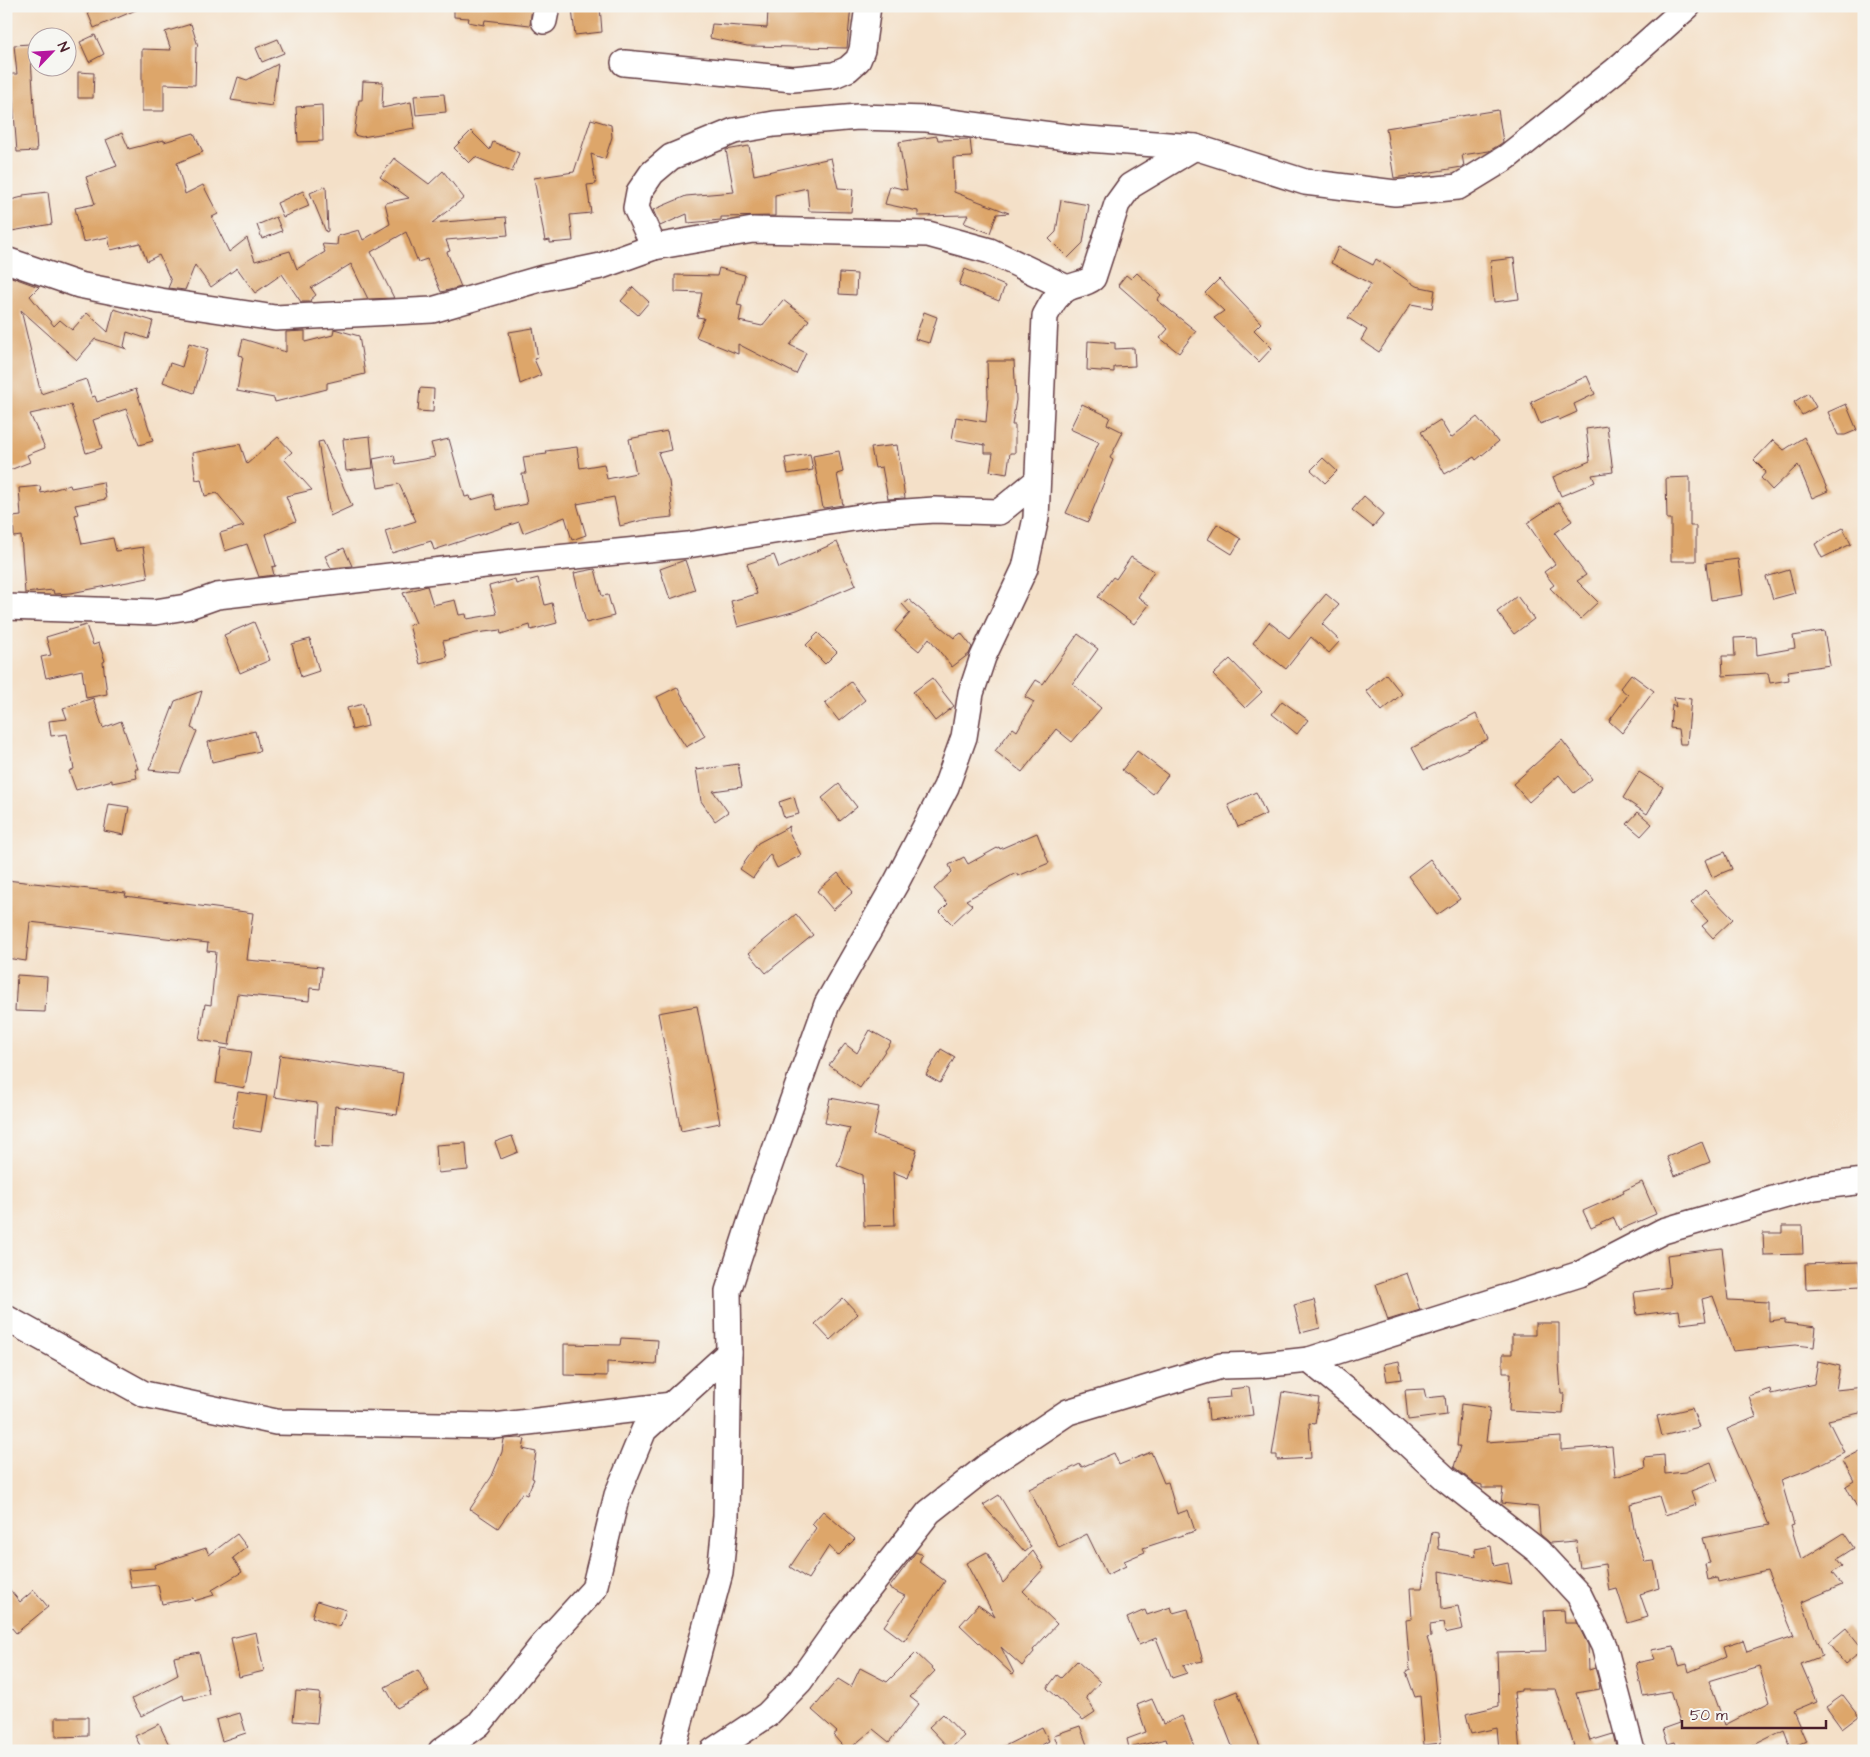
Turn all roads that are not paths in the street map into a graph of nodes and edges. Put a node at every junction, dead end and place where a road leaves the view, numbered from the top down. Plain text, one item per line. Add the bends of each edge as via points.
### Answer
1 (868, 6) edge
2 (1688, 6) edge
3 (624, 63) dead end
4 (1195, 147) junction
5 (654, 247) junction
6 (6, 260) edge
7 (1067, 288) junction
8 (1037, 481) junction
9 (6, 607) edge
10 (1864, 1181) edge
11 (6, 1318) edge
12 (729, 1353) junction
13 (1309, 1360) junction
14 (672, 1406) junction
15 (441, 1751) edge
16 (672, 1751) edge
17 (713, 1751) edge
18 (1632, 1751) edge

1 - 3 street via 858,60 834,75 793,78
2 - 4 street via 1616,70 1515,151 1458,187 1395,193 1305,182
4 - 5 street via 1074,138 927,119 858,117 734,131 671,157 652,173 640,192 636,208
4 - 7 street via 1130,186 1117,204 1093,278
5 - 6 street via 601,266 543,278 432,310 275,318 160,301 79,284
5 - 7 street via 753,230 928,234 990,251
7 - 8 street via 1054,299 1045,316
8 - 9 street via 999,512 934,510 878,514 688,545 217,596 186,607 155,612
8 - 12 street via 1036,518 1025,568 983,656 971,693 964,737 946,787 828,1004 760,1192 728,1291
10 - 13 street via 1814,1187 1663,1231 1580,1274
11 - 14 street via 144,1394 276,1422 494,1426
12 - 14 street
12 - 16 street via 726,1516 720,1573
13 - 17 street via 1262,1366 1220,1366 1068,1412 986,1467 929,1512 800,1681 767,1715
13 - 18 street via 1370,1409 1446,1479 1538,1551 1579,1596 1604,1646
14 - 15 street via 644,1430 617,1495 594,1589 540,1648 479,1724

